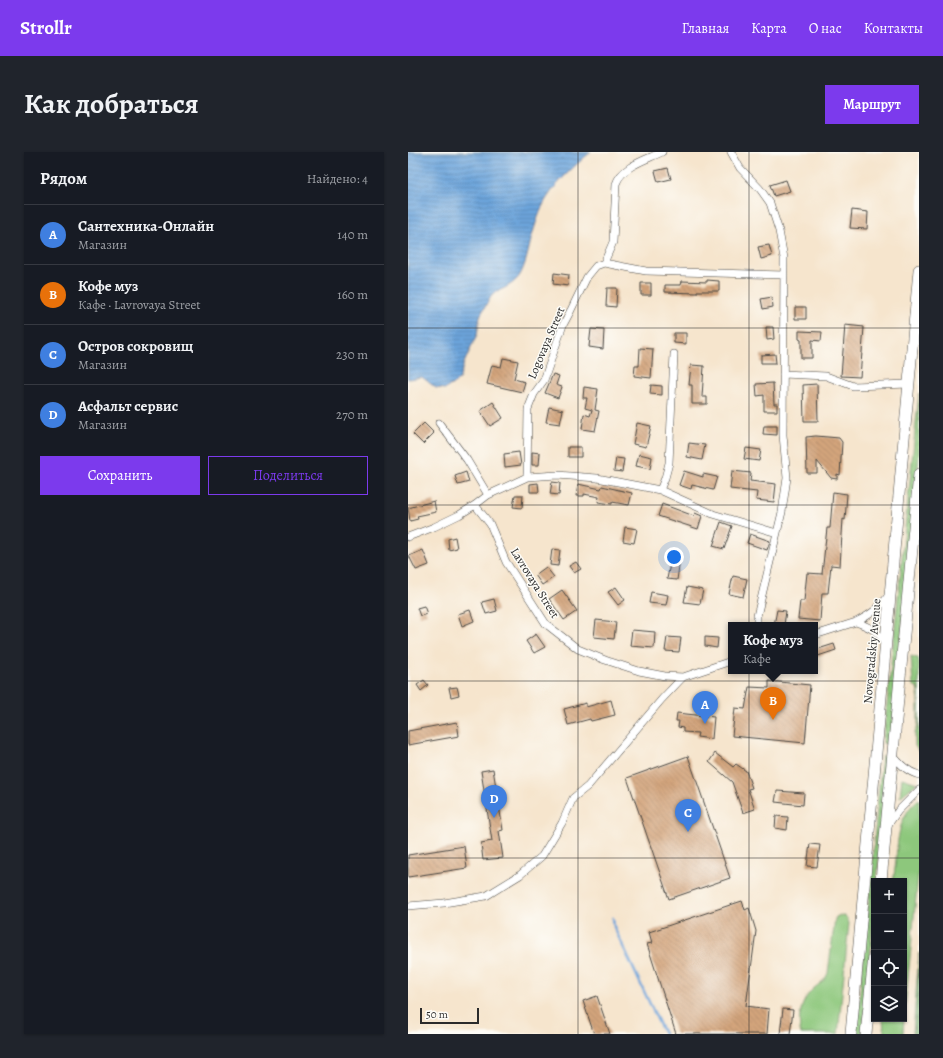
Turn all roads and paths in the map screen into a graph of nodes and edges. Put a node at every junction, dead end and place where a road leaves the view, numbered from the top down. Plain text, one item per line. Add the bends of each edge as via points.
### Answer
1 (662, 152) edge
2 (731, 152) edge
3 (604, 263) junction
4 (919, 270) edge
5 (784, 275) junction
6 (674, 354) dead end
7 (783, 374) junction
8 (909, 384) junction
9 (439, 423) dead end
10 (919, 474) edge
11 (526, 478) junction
12 (660, 490) junction
13 (488, 495) junction
14 (475, 506) junction
15 (777, 534) junction
16 (408, 537) edge
17 (890, 593) junction
18 (756, 622) edge
19 (856, 622) junction
20 (818, 634) edge
21 (886, 647) junction
22 (728, 662) edge
23 (683, 677) junction
24 (893, 756) junction
25 (919, 776) edge
26 (919, 790) edge
27 (887, 826) junction
28 (881, 878) edge
29 (408, 906) edge
30 (871, 985) edge
31 (851, 1034) edge
32 (866, 1034) edge

1 - 3 street via 625,170 618,177 613,242
2 - 5 street via 740,168 770,203 779,231
3 - 5 street via 646,271
3 - 11 street, Logovaya Street via 596,266 587,276 563,325 544,380 528,409
4 - 8 main road, Novogradskiy Avenue
5 - 7 street
6 - 12 street via 669,463
7 - 8 street via 826,376 853,386
7 - 15 street via 783,435 787,478
8 - 17 main road, Novogradskiy Avenue
9 - 13 street via 468,460
10 - 24 main road
11 - 12 street via 557,475 597,478
11 - 13 street
12 - 15 street via 713,514
13 - 14 street
14 - 16 street
14 - 23 street, Lavrovaya Street via 490,524 506,562 546,624 578,649 604,660 658,675
15 - 18 street
17 - 19 street via 873,613
17 - 21 main road, Novogradskiy Avenue
19 - 20 street
19 - 21 street via 874,629 882,637
21 - 31 main road, Novogradskiy Avenue
22 - 23 street, Lavrovaya Street
23 - 29 street via 588,786 573,798 562,823 542,856 520,875 486,896
24 - 25 street via 901,766
24 - 27 main road
26 - 27 street
27 - 28 main road
30 - 32 main road

